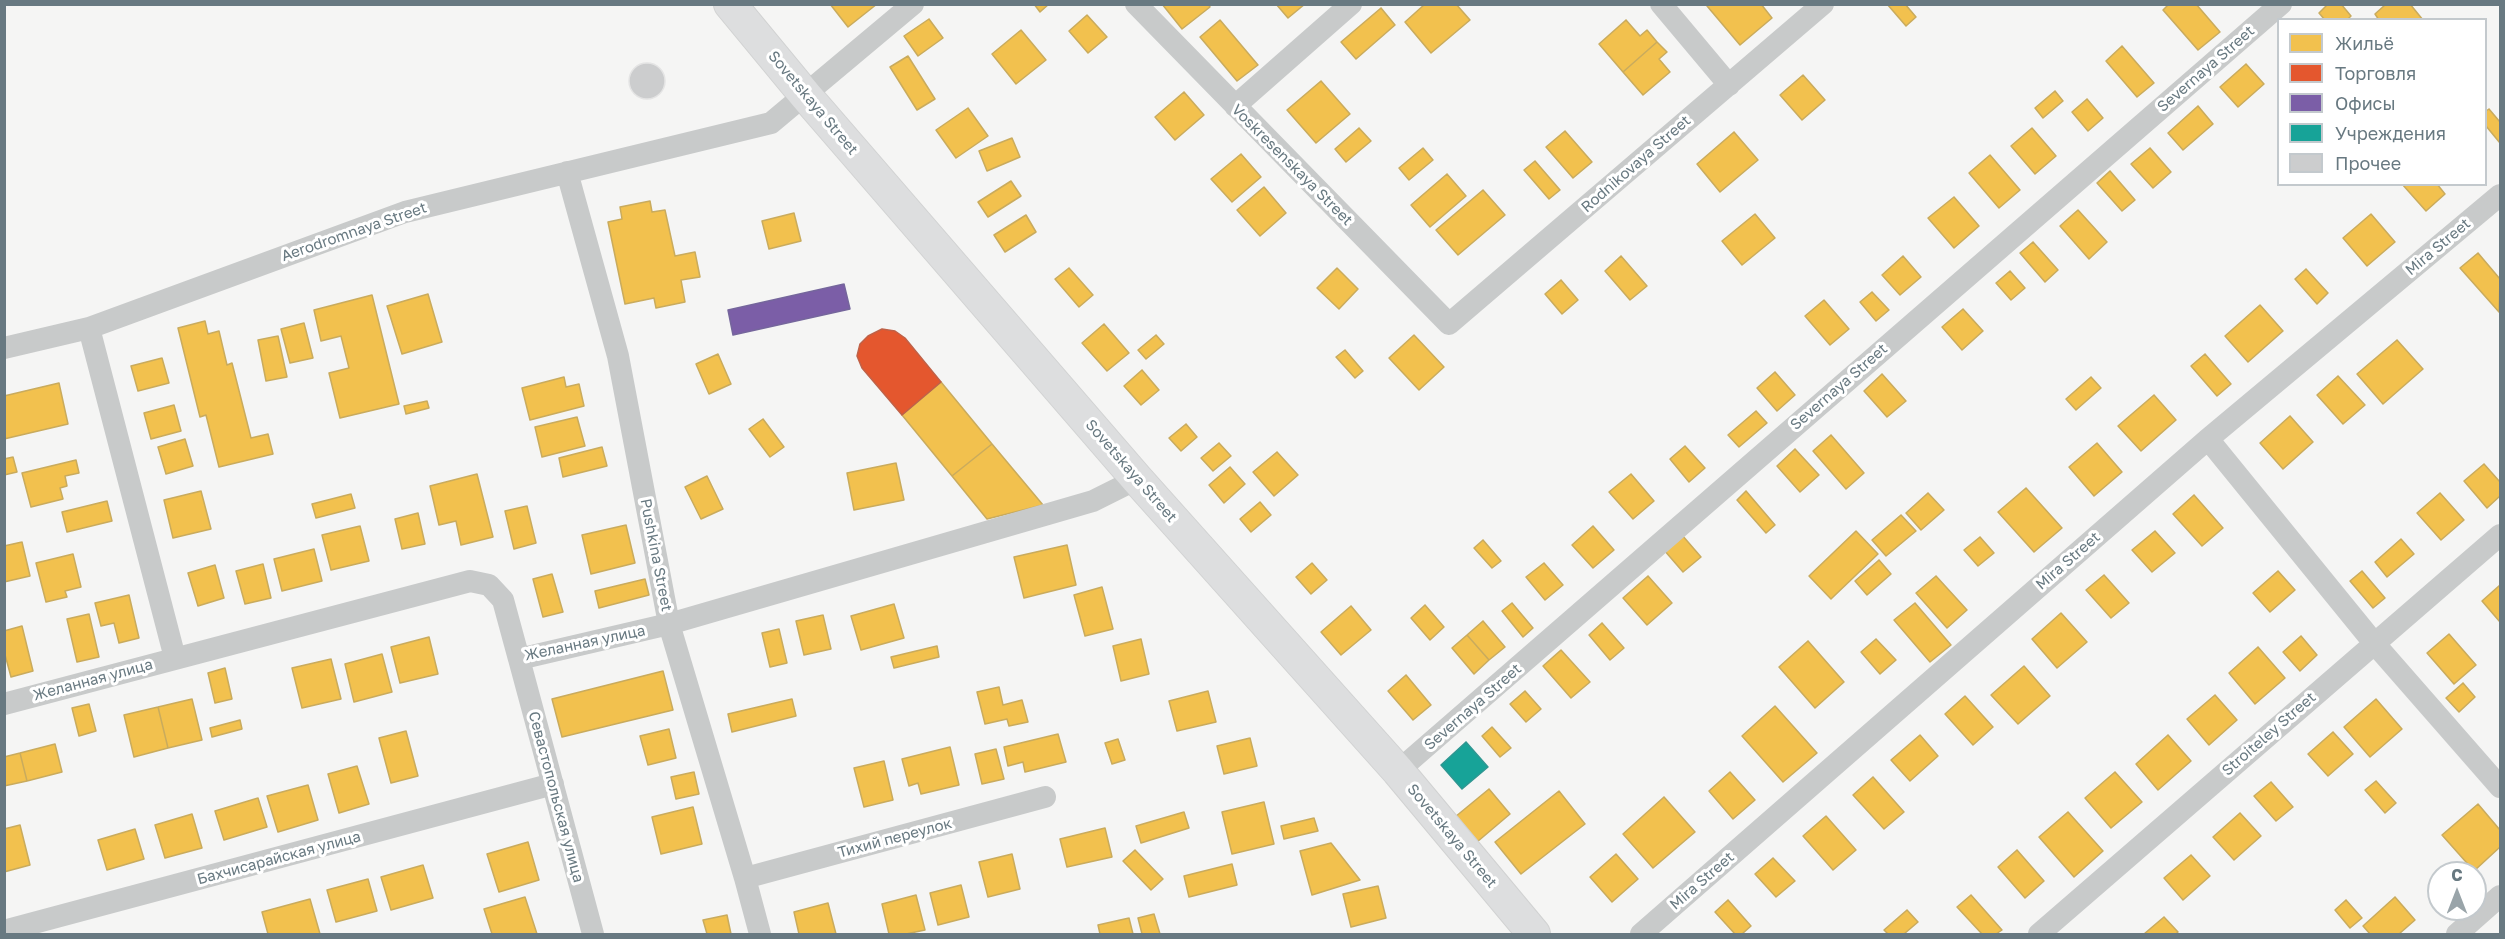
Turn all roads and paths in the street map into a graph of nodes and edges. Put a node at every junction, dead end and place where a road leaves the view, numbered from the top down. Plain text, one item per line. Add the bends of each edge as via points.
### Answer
1 (730, 4) edge
2 (914, 4) edge
3 (1136, 4) edge
4 (1351, 4) edge
5 (1661, 4) edge
6 (1823, 4) edge
7 (2281, 4) edge
8 (1729, 85) junction
9 (806, 96) junction
10 (1235, 106) junction
11 (567, 172) junction
12 (2500, 195) edge
13 (1449, 324) joint
14 (89, 328) junction
15 (4, 348) edge
16 (2208, 439) junction
17 (1137, 479) junction
18 (2500, 535) edge
19 (669, 624) junction
20 (2374, 643) junction
21 (175, 657) junction
22 (519, 659) junction
23 (4, 704) edge
24 (1398, 771) junction
25 (553, 784) junction
26 (2500, 787) edge
27 (1045, 797) dead end
28 (745, 878) junction
29 (2500, 896) edge
30 (4, 932) edge
31 (593, 934) edge
32 (760, 934) edge
33 (1534, 934) edge
34 (1641, 934) edge
35 (2039, 934) edge
36 (2457, 934) edge

1 - 9 main road, Sovetskaya Street
2 - 9 street, Aerodromnaya Street
3 - 10 street, Voskresenskaya Street
4 - 10 street
5 - 8 street
6 - 8 street, Rodnikovaya Street
7 - 24 street, Severnaya Street
8 - 13 street, Rodnikovaya Street
9 - 11 street, Aerodromnaya Street via 771,123
9 - 17 main road, Sovetskaya Street
10 - 13 street, Voskresenskaya Street
11 - 14 street, Aerodromnaya Street via 405,213
11 - 19 street, Pushkina Street via 618,356
12 - 16 street, Mira Street
14 - 15 street, Aerodromnaya Street
14 - 21 street
16 - 20 street
16 - 34 street, Mira Street
17 - 19 street, Желанная улица via 1093,501
17 - 24 main road, Sovetskaya Street
18 - 20 street, Stroiteley Street
19 - 22 street, Желанная улица
19 - 28 street, Pushkina Street
20 - 26 street
20 - 35 street, Stroiteley Street
21 - 22 street, Желанная улица via 470,581 489,585 503,600
21 - 23 street, Желанная улица
22 - 25 street, Севастопольская улица
24 - 33 main road, Sovetskaya Street
25 - 30 street, Бахчисарайская улица
25 - 31 street, Севастопольская улица
27 - 28 street, Тихий переулок
28 - 32 street, Pushkina Street
29 - 36 street

